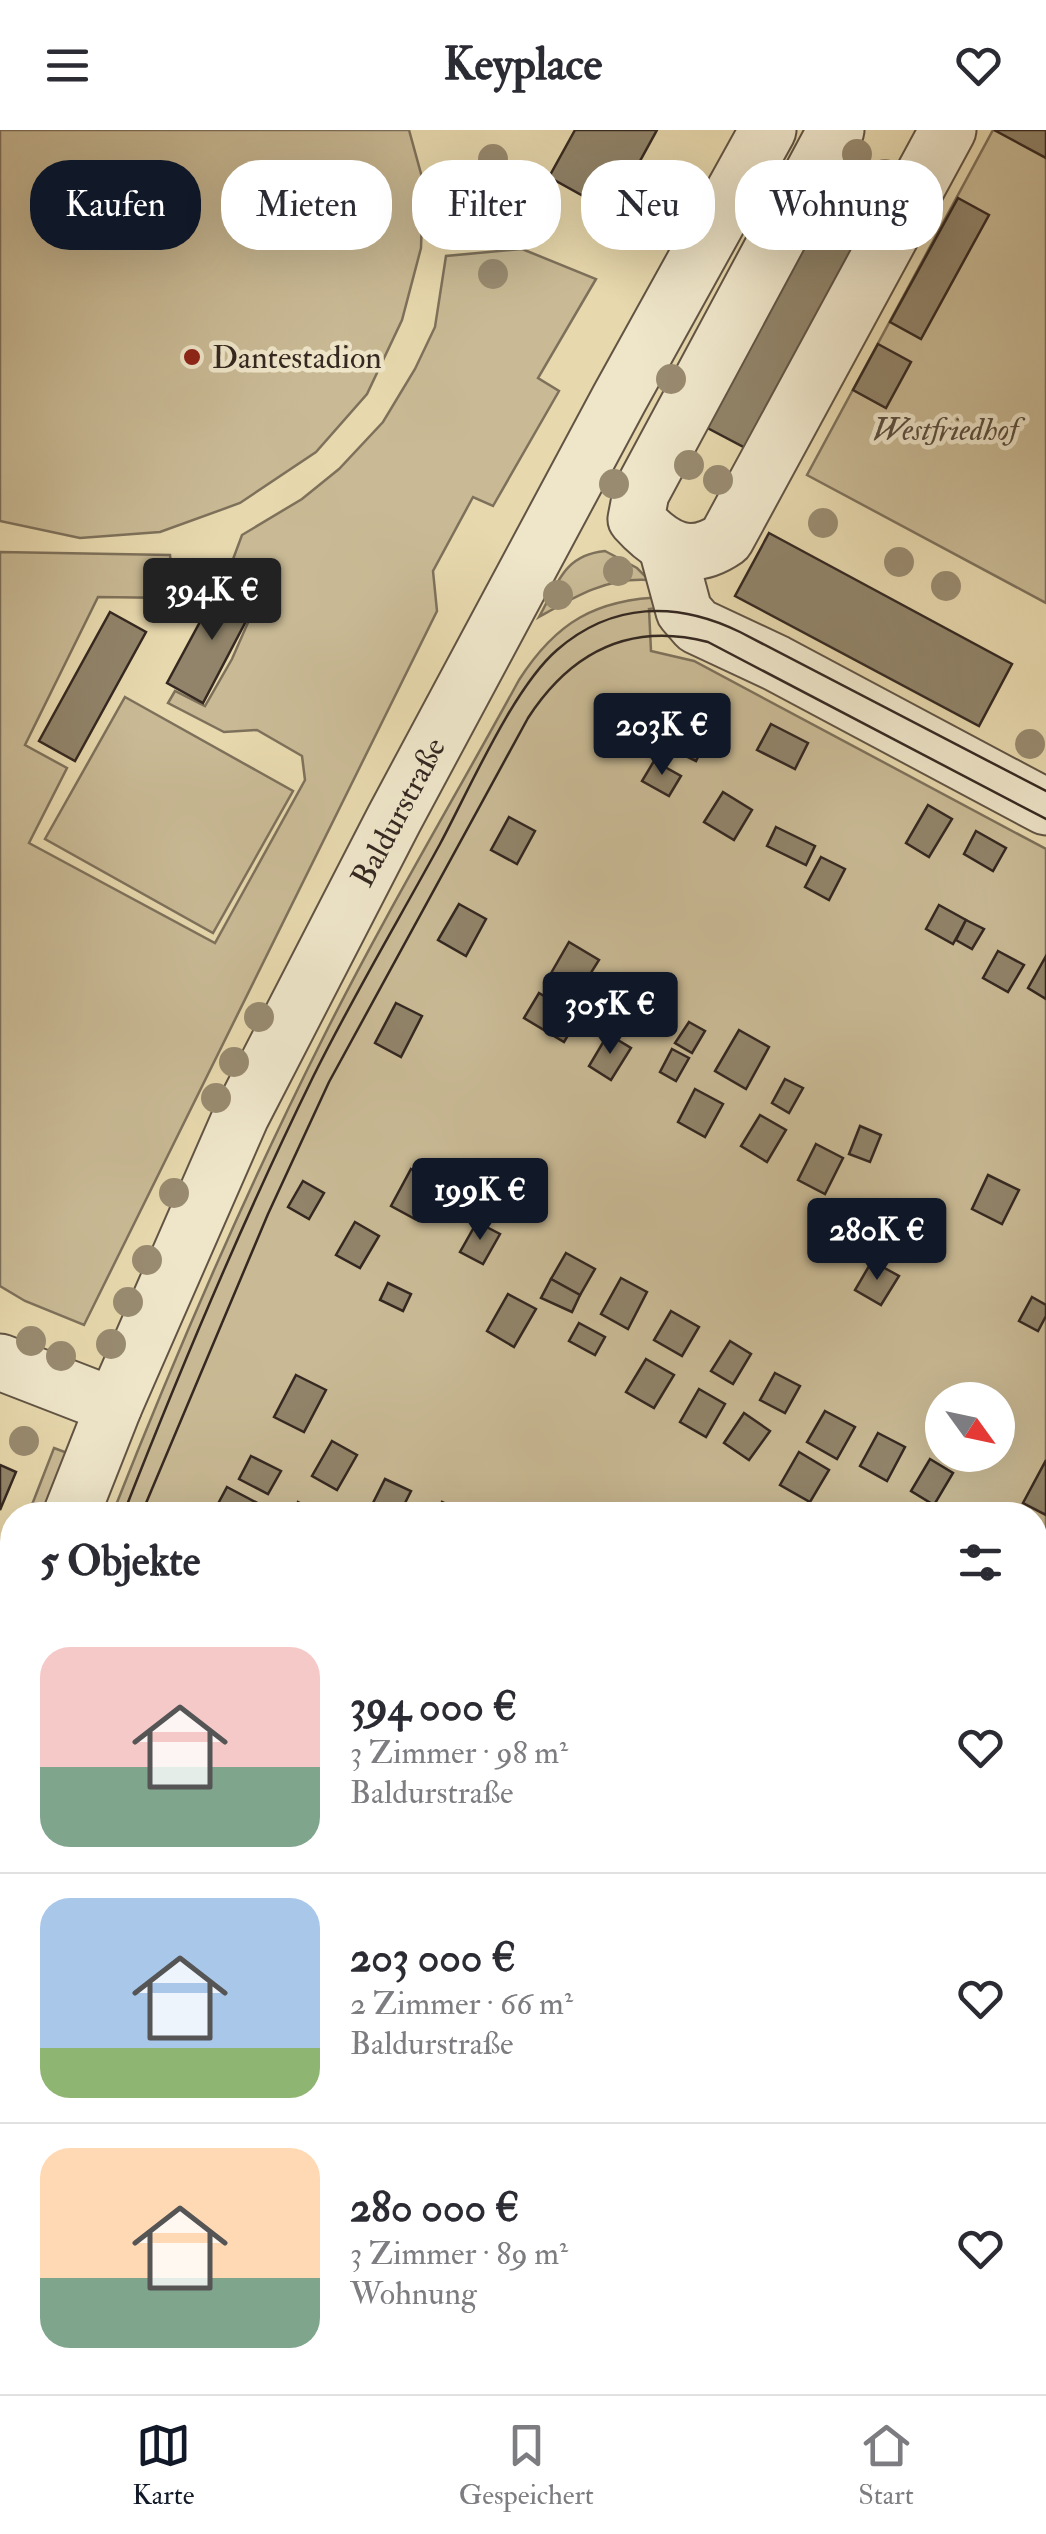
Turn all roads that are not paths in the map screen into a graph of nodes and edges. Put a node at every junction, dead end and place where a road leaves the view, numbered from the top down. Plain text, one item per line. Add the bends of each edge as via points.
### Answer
1 (768, 130) edge
2 (836, 130) edge
3 (948, 130) edge
4 (552, 523) junction
5 (651, 534) junction
6 (1046, 807) edge
7 (0, 1362) edge
8 (114, 1406) junction
9 (76, 1502) edge

1 - 4 street, Baldurstraße
2 - 5 street via 641,493
3 - 5 street via 726,539 700,552
4 - 5 street
4 - 8 street, Baldurstraße via 242,1116
5 - 6 street via 697,626
7 - 8 street
8 - 9 street, Baldurstraße

